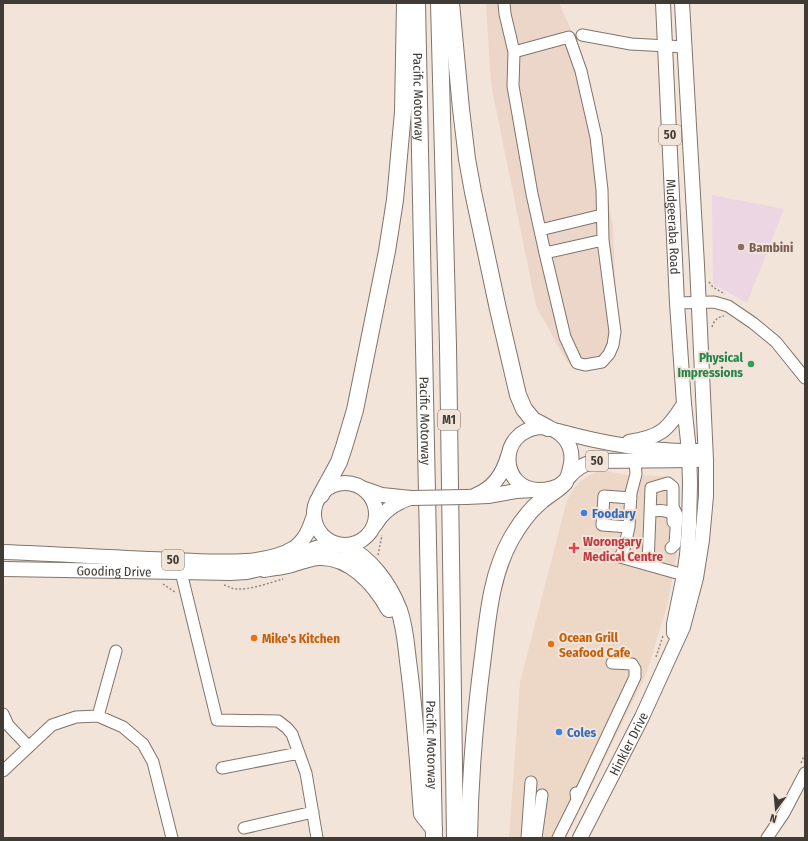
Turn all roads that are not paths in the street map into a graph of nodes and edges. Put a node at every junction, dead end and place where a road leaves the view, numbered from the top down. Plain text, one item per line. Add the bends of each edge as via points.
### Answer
1 (405, 3) edge
2 (417, 3) edge
3 (439, 3) edge
4 (451, 3) edge
5 (504, 3) edge
6 (663, 3) edge
7 (682, 3) edge
8 (582, 35) dead end
9 (666, 46) junction
10 (685, 47) junction
11 (514, 52) junction
12 (602, 215) junction
13 (540, 230) junction
14 (602, 240) junction
15 (545, 253) junction
16 (699, 302) junction
17 (677, 303) junction
18 (805, 378) edge
19 (684, 404) junction
20 (550, 429) junction
21 (593, 440) junction
22 (614, 444) junction
23 (509, 452) junction
24 (705, 455) junction
25 (689, 456) junction
26 (636, 460) junction
27 (565, 481) junction
28 (362, 487) junction
29 (539, 490) junction
30 (321, 495) junction
31 (468, 497) junction
32 (411, 498) junction
33 (631, 498) junction
34 (650, 512) junction
35 (314, 514) junction
36 (379, 527) junction
37 (630, 527) junction
38 (343, 546) junction
39 (3, 552) edge
40 (648, 565) junction
41 (3, 569) edge
42 (264, 569) junction
43 (181, 572) junction
44 (690, 577) junction
45 (116, 651) dead end
46 (408, 661) junction
47 (612, 663) dead end
48 (3, 714) edge
49 (98, 716) junction
50 (28, 746) junction
51 (299, 753) junction
52 (222, 768) dead end
53 (3, 771) edge
54 (805, 773) edge
55 (531, 782) dead end
56 (579, 783) dead end
57 (542, 795) dead end
58 (577, 800) junction
59 (313, 812) junction
60 (244, 828) dead end
61 (434, 834) edge
62 (172, 838) edge
63 (317, 838) edge
64 (455, 838) edge
65 (469, 838) edge
66 (527, 838) edge
67 (536, 838) edge
68 (558, 838) edge
69 (580, 838) edge
70 (767, 838) edge

1 - 30 highway via 403,112 387,251 344,447 336,469
2 - 61 highway, Pacific Motorway / M1
3 - 64 highway, Pacific Motorway / M1 via 448,346
4 - 20 highway via 467,159 518,395 524,409 533,420
5 - 11 street
6 - 9 main road, Mudgeeraba Road / 50
7 - 10 main road, Mudgeeraba Road / 50
8 - 9 street via 631,44
9 - 10 street
9 - 17 main road, Mudgeeraba Road / 50
10 - 16 main road, Mudgeeraba Road / 50
11 - 12 street via 569,37 581,71 596,137
11 - 13 street via 513,86
12 - 13 street
12 - 14 street
13 - 15 street
14 - 15 street
14 - 15 street via 615,337 609,354 602,362 585,365 577,363 565,337
16 - 17 street
16 - 18 street via 718,302 739,313 776,342
16 - 24 main road, Mudgeeraba Road / 50
17 - 19 main road, Mudgeeraba Road / 50
19 - 22 main road, 50 via 674,420 660,433 647,439
19 - 25 main road, Mudgeeraba Road / 50
20 - 21 main road, 50
20 - 23 main road, 50 via 535,428 524,432 515,439
20 - 27 main road via 564,437 571,448 571,464
21 - 22 main road, 50
21 - 26 main road via 629,453
22 - 25 main road, 50
23 - 29 main road via 509,465 516,479 529,488
23 - 31 main road, 50 via 497,480 483,492
24 - 25 main road, 50
24 - 44 main road, Hinkler Drive via 706,482 700,553
25 - 26 main road, 50
25 - 44 main road, Hinkler Drive
26 - 27 main road, 50 via 590,462 577,469
26 - 33 street
27 - 29 main road, 50 via 552,488
27 - 65 highway via 534,508 518,528 505,552 494,583 472,750
28 - 30 main road, 50 via 350,483 336,484
28 - 32 main road, 50 via 378,494
28 - 36 main road via 375,503
29 - 31 main road, 50
30 - 35 main road, 50
31 - 32 main road, 50, bridge
32 - 36 main road, 50 via 388,509 380,517
33 - 37 street
33 - 37 street via 604,496 602,525
34 - 34 street via 650,488 668,483 673,487 673,507 677,517 675,544 669,549 672,544 672,515 663,511
34 - 40 street
35 - 38 main road via 316,525 322,535
35 - 39 main road, Gooding Drive / 50 via 309,530 296,547 279,554 250,560 136,559
36 - 38 main road, 50 via 360,542
37 - 40 street via 620,557
38 - 42 main road, Gooding Drive / 50 via 327,545 316,548
38 - 46 highway via 355,551 370,565 392,596 401,618
40 - 44 street
41 - 43 main road, Gooding Drive / 50
42 - 43 main road, Gooding Drive / 50 via 230,573
42 - 46 highway via 317,558 337,560 352,567 386,604 399,631
43 - 51 street via 217,720 278,721 292,734
44 - 69 main road, Hinkler Drive via 683,627 642,717
45 - 49 street
46 - 61 highway via 422,814
47 - 58 street via 632,664 635,677
48 - 50 street via 8,725
49 - 50 street via 76,717 52,725
49 - 62 street via 123,727 143,744 153,762
50 - 53 street
51 - 52 street
51 - 59 street via 306,773
54 - 70 street via 784,813
55 - 66 street
56 - 58 street via 576,791
57 - 67 street
58 - 68 street
59 - 60 street
59 - 63 street

